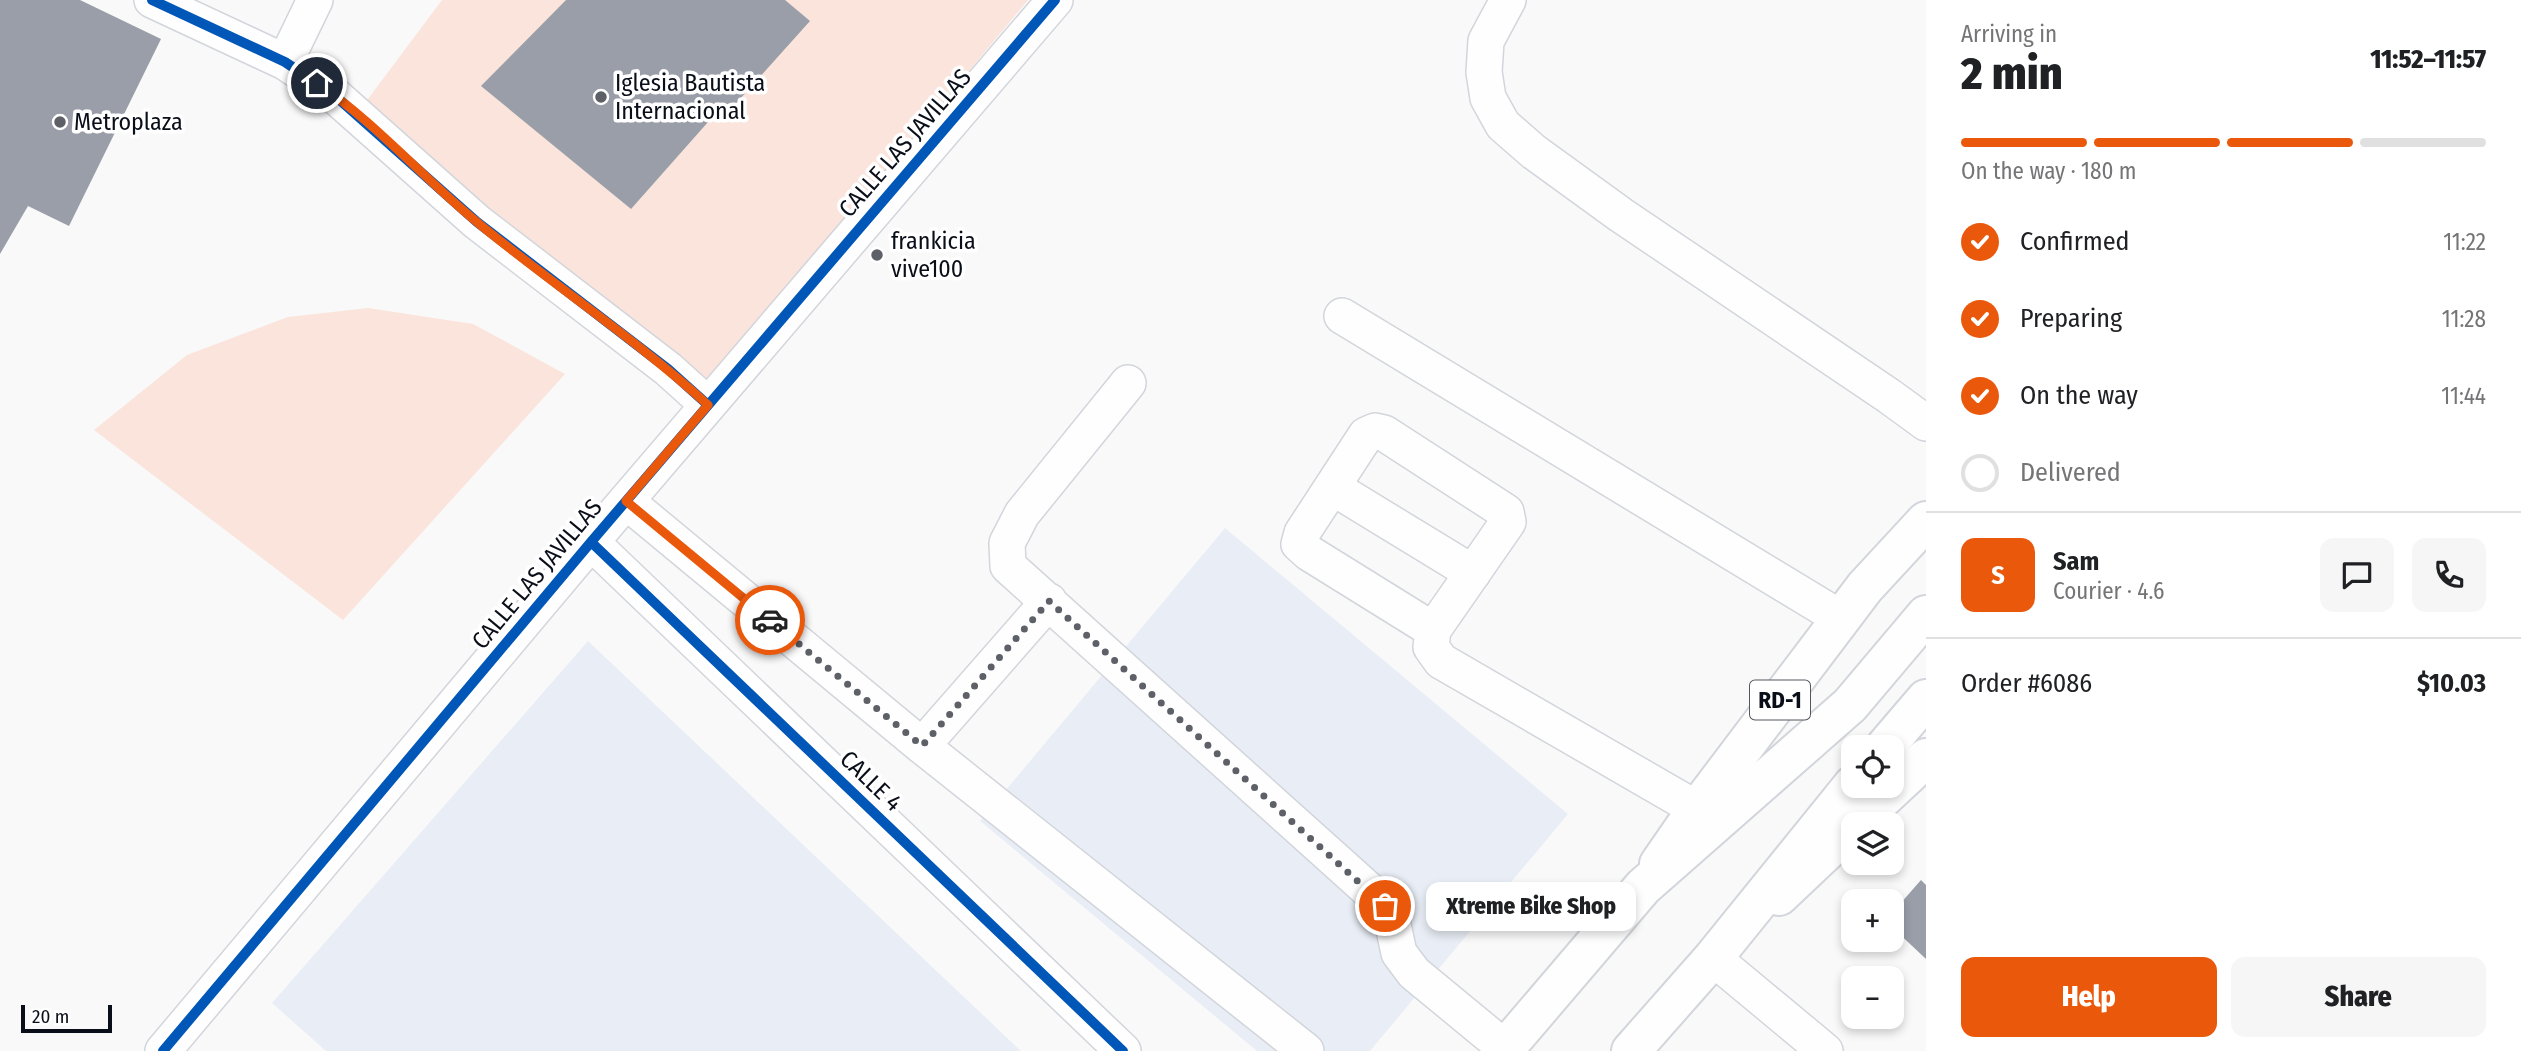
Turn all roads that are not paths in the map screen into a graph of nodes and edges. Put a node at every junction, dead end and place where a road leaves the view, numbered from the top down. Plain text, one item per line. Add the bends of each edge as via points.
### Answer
1 (152, 0) edge
2 (315, 0) edge
3 (1055, 0) edge
4 (1508, 0) edge
5 (285, 62) junction
6 (1342, 316) dead end
7 (1128, 383) dead end
8 (708, 405) junction
9 (1926, 423) edge
10 (1332, 487) junction
11 (626, 501) junction
12 (1926, 521) edge
13 (591, 542) junction
14 (1473, 573) junction
15 (1049, 601) junction
16 (1926, 615) edge
17 (1842, 619) junction
18 (1433, 630) junction
19 (1926, 699) edge
20 (1895, 735) edge
21 (922, 746) junction
22 (1926, 758) edge
23 (1842, 798) edge
24 (1697, 809) junction
25 (1868, 812) edge
26 (1841, 837) edge
27 (1643, 887) junction
28 (1713, 958) junction
29 (1504, 1049) edge
30 (163, 1051) edge
31 (1123, 1051) edge
32 (1306, 1051) edge
33 (1631, 1051) edge
34 (1825, 1051) edge

1 - 5 street
2 - 5 street
3 - 8 street, CALLE LAS JAVILLAS
4 - 9 street via 1486,41 1484,72 1489,98 1503,125 1621,215
5 - 8 street via 341,100 477,222
6 - 17 street
7 - 15 street via 1022,514 1007,543 1008,566
8 - 11 street, CALLE LAS JAVILLAS
10 - 14 street
10 - 14 street via 1366,435 1384,433 1506,512 1508,522
10 - 18 street via 1299,544
11 - 13 street, CALLE LAS JAVILLAS
11 - 21 street
12 - 17 main road, RD-1
13 - 30 street, CALLE LAS JAVILLAS
13 - 31 street, CALLE 4
14 - 18 street
15 - 21 street
15 - 29 street via 1373,894 1385,906 1399,953 1414,973
16 - 27 main road, RD-1 via 1850,705
17 - 24 main road, RD-1
18 - 24 street via 1431,647 1441,661
19 - 20 main road
21 - 32 street
22 - 25 main road
23 - 28 main road
24 - 27 main road, RD-1
26 - 28 main road
27 - 29 main road, RD-1
28 - 33 main road
28 - 34 street

